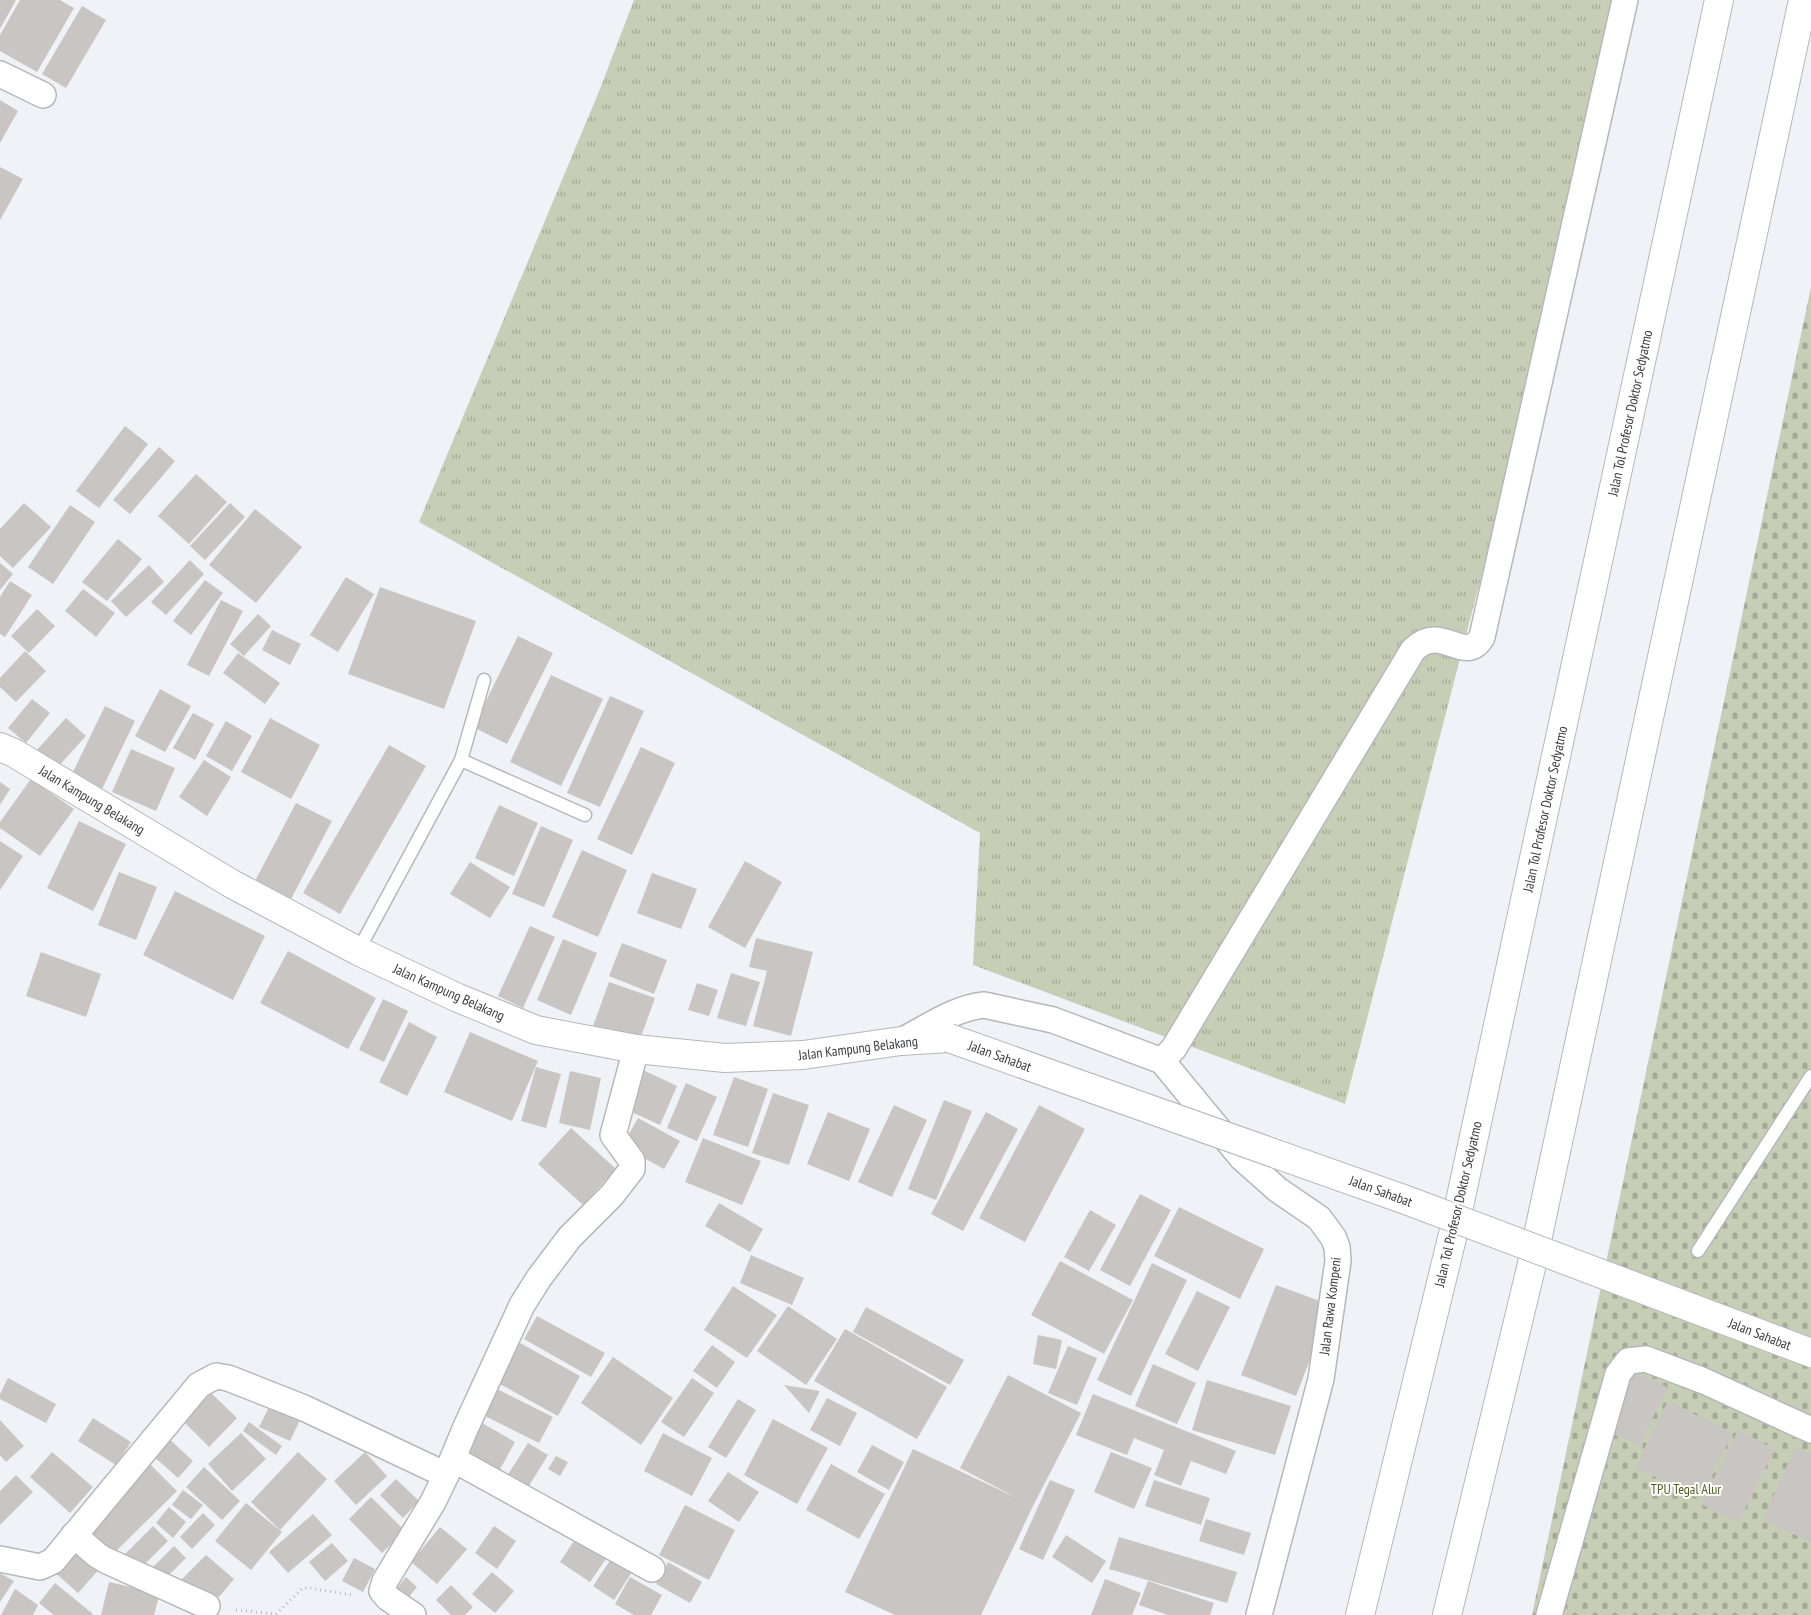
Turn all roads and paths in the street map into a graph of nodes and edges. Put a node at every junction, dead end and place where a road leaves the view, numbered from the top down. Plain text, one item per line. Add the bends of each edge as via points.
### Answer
1 (1625, 0) edge
2 (1719, 0) edge
3 (1803, 0) edge
4 (0, 74) edge
5 (43, 95) dead end
6 (484, 680) dead end
7 (0, 747) edge
8 (461, 760) junction
9 (585, 815) dead end
10 (358, 951) junction
11 (949, 1038) joint
12 (901, 1041) junction
13 (636, 1049) junction
14 (1162, 1061) junction
15 (1811, 1076) edge
16 (1698, 1251) dead end
17 (1811, 1353) edge
18 (1811, 1430) edge
19 (450, 1467) junction
20 (74, 1535) junction
21 (0, 1559) edge
22 (652, 1569) dead end
23 (382, 1592) junction
24 (207, 1606) joint
25 (412, 1615) edge
26 (1259, 1615) edge
27 (1360, 1615) edge
28 (1447, 1615) edge
29 (1549, 1615) edge

1 - 14 street via 1482,637 1474,646 1466,648 1428,639 1413,650 1174,1048
2 - 27 main road, Jalan Tol Profesor Doktor Sedyatmo via 1455,1225
3 - 28 main road via 1533,1258
4 - 5 street
6 - 8 lane
7 - 10 main road, Jalan Kampung Belakang via 232,884
8 - 9 lane
8 - 10 lane
10 - 13 main road, Jalan Kampung Belakang via 536,1030
11 - 12 main road, Jalan Kampung Belakang
11 - 17 main road, Jalan Sahabat, bridge via 1406,1200
12 - 13 main road, Jalan Kampung Belakang via 803,1056 725,1058
12 - 14 street via 961,1010 984,1005 1053,1020
13 - 19 street via 613,1135 632,1161 632,1169 612,1195 570,1237 539,1278 522,1306
14 - 26 street, Jalan Rawa Kompeni via 1242,1158 1278,1190 1319,1218 1330,1230 1337,1247 1338,1260 1321,1379
15 - 16 lane
18 - 29 street via 1704,1381 1646,1359 1628,1361 1618,1374
19 - 20 street via 216,1376 199,1385
19 - 22 street
19 - 23 street via 433,1502 385,1581
20 - 21 street via 53,1561 40,1567
20 - 24 street via 105,1560
23 - 24 path via 364,1596 303,1588 276,1614
23 - 25 street

